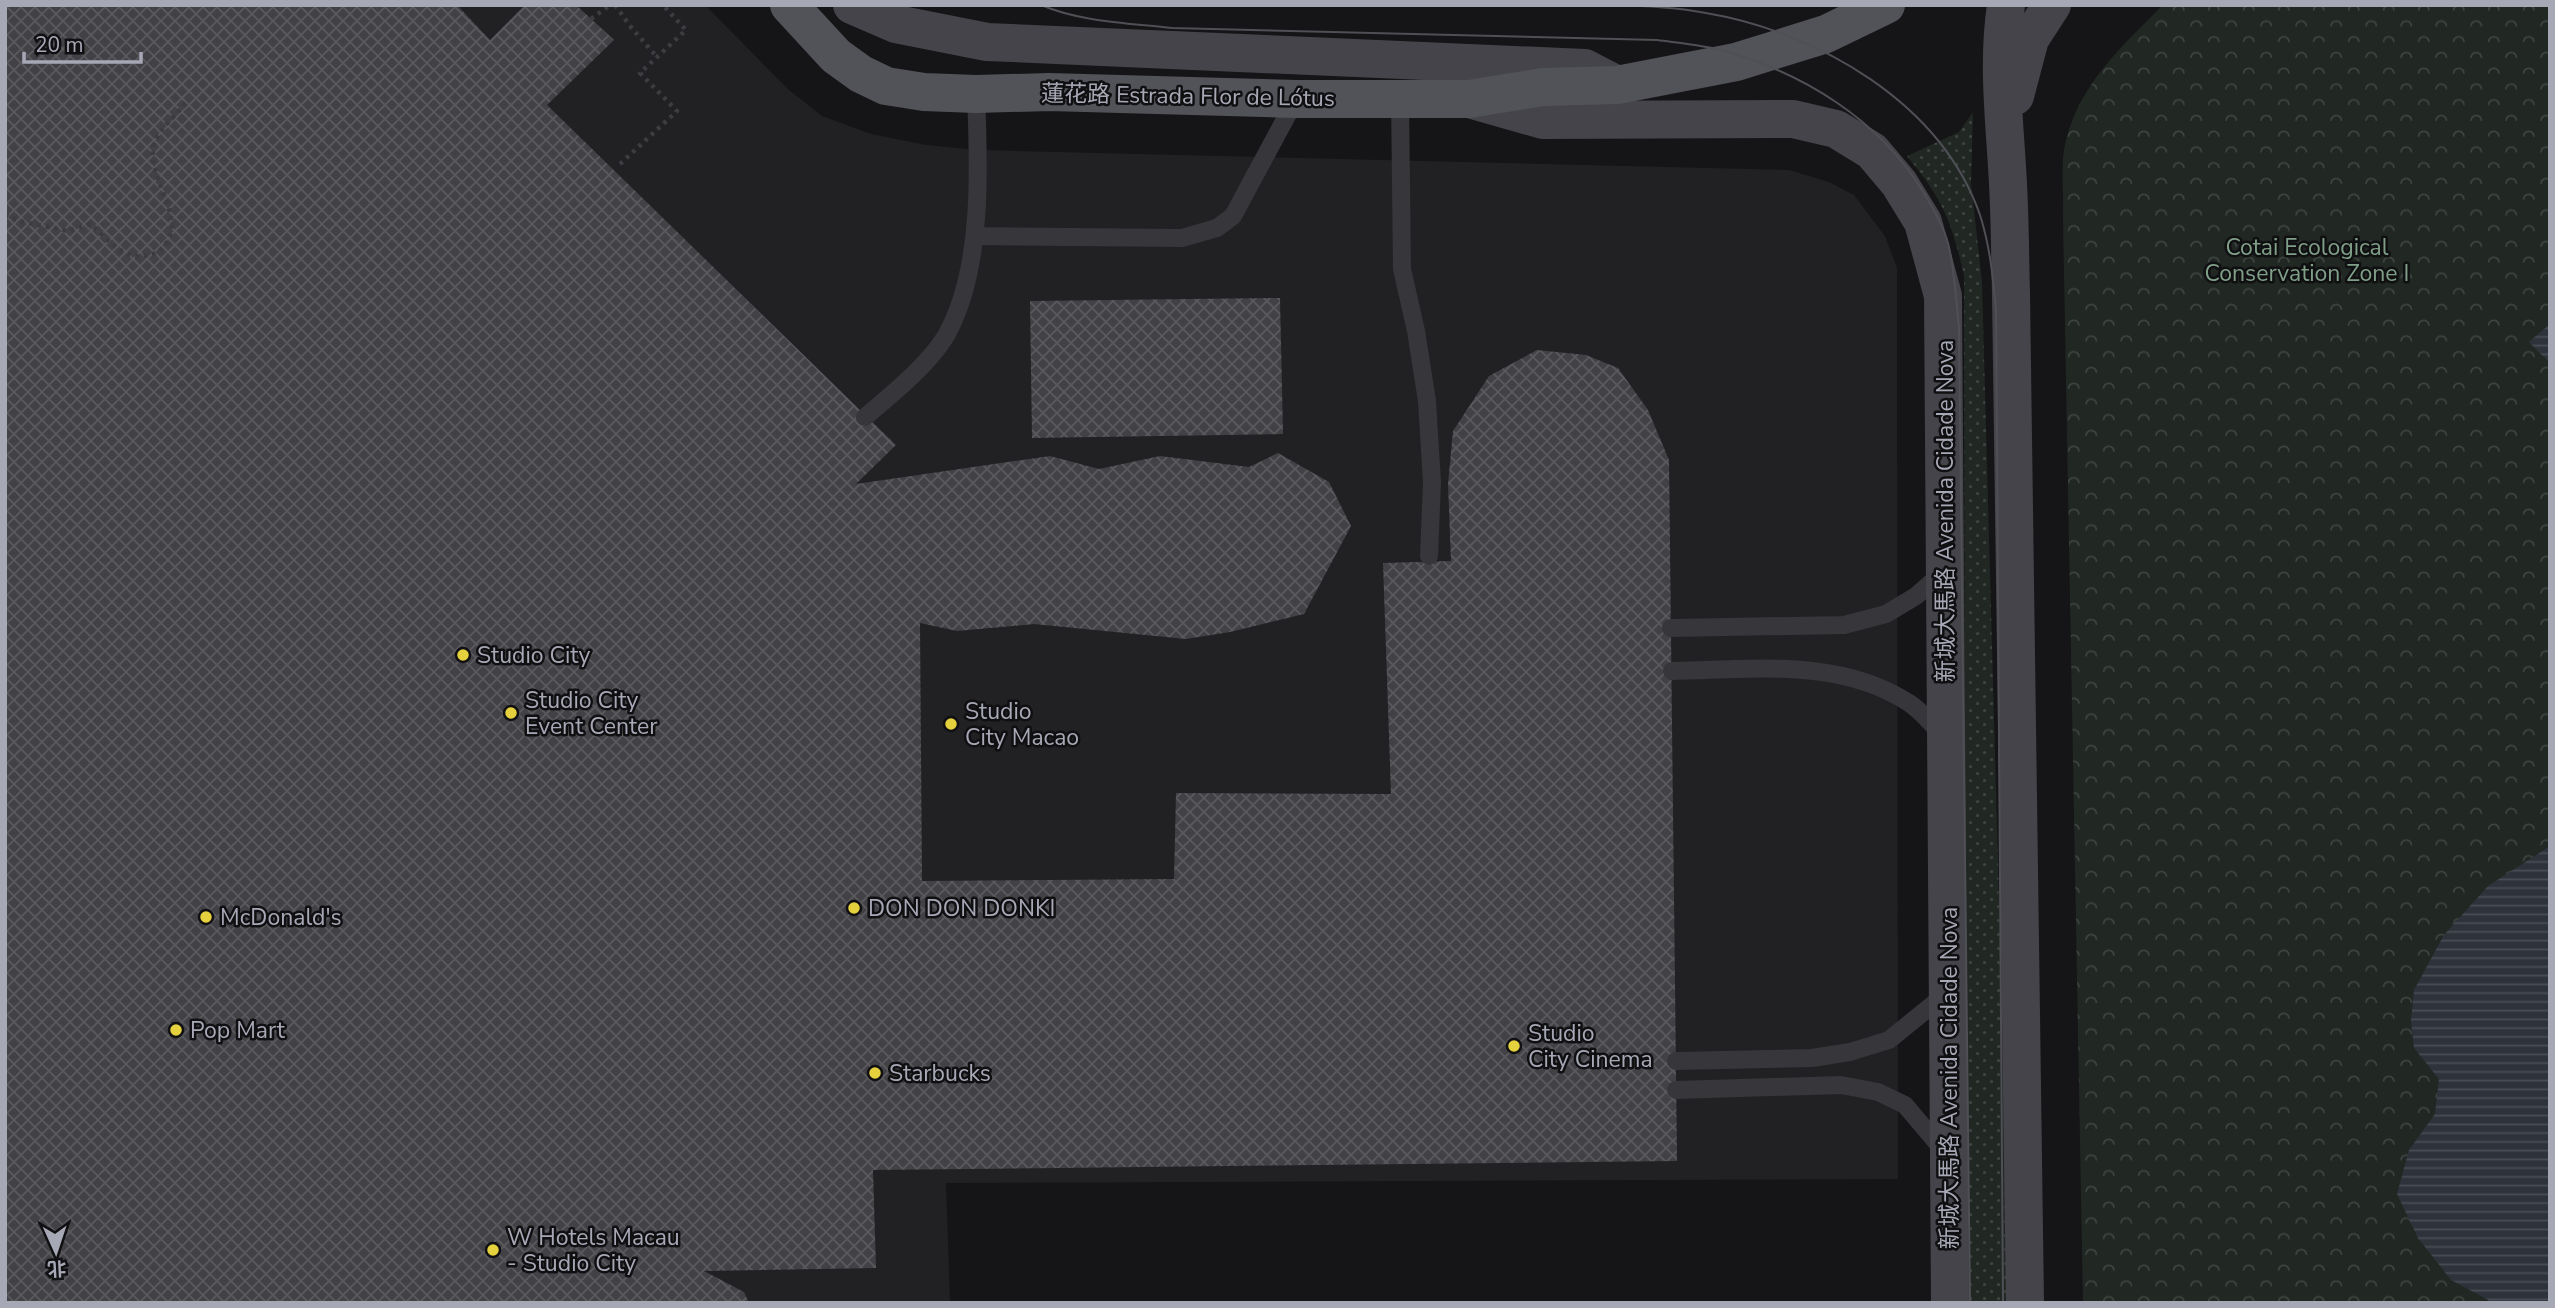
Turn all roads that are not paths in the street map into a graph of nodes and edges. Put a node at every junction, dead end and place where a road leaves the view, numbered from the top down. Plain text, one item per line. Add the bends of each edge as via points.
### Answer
1 (789, 5) edge
2 (852, 5) edge
3 (1886, 5) edge
4 (2006, 5) edge
5 (2052, 5) edge
6 (1617, 85) junction
7 (976, 94) junction
8 (1296, 99) junction
9 (1400, 99) junction
10 (1469, 99) junction
11 (2008, 185) junction
12 (975, 236) junction
13 (865, 417) dead end
14 (1429, 556) dead end
15 (1945, 570) junction
16 (1671, 628) dead end
17 (1672, 671) dead end
18 (1946, 739) junction
19 (1948, 992) junction
20 (1676, 1061) dead end
21 (1676, 1090) dead end
22 (1949, 1158) junction
23 (1950, 1303) edge
24 (2025, 1303) edge

1 - 7 main road, 蓮花路 Estrada Flor de Lótus via 836,56 886,86
2 - 6 main road, 蓮花路 Estrada Flor de Lótus via 896,24 987,42 1585,68
3 - 6 main road, 蓮花路 Estrada Flor de Lótus via 1826,34 1736,62
4 - 11 main road via 2001,80
5 - 11 main road via 2030,39 2019,74
6 - 10 main road, 蓮花路 Estrada Flor de Lótus via 1543,87
7 - 8 main road, 蓮花路 Estrada Flor de Lótus
7 - 12 lane
8 - 9 main road, 蓮花路 Estrada Flor de Lótus
8 - 12 lane via 1233,216 1217,228 1182,238
9 - 10 main road, 蓮花路 Estrada Flor de Lótus
9 - 14 lane via 1402,269 1427,401 1432,482
10 - 15 main road, 新城大馬路 Avenida Cidade Nova via 1543,120 1793,119 1836,129 1872,151 1923,222 1943,296
11 - 24 main road
12 - 13 lane via 948,334 905,382
15 - 16 lane via 1916,596 1886,614 1844,625
15 - 18 main road, 新城大馬路 Avenida Cidade Nova
17 - 18 lane via 1784,669 1866,682 1910,704
18 - 19 main road, 新城大馬路 Avenida Cidade Nova
19 - 20 lane via 1889,1040 1850,1052 1812,1058
19 - 22 main road, 新城大馬路 Avenida Cidade Nova
21 - 22 lane via 1842,1085 1878,1092 1905,1105
22 - 23 main road, 新城大馬路 Avenida Cidade Nova

